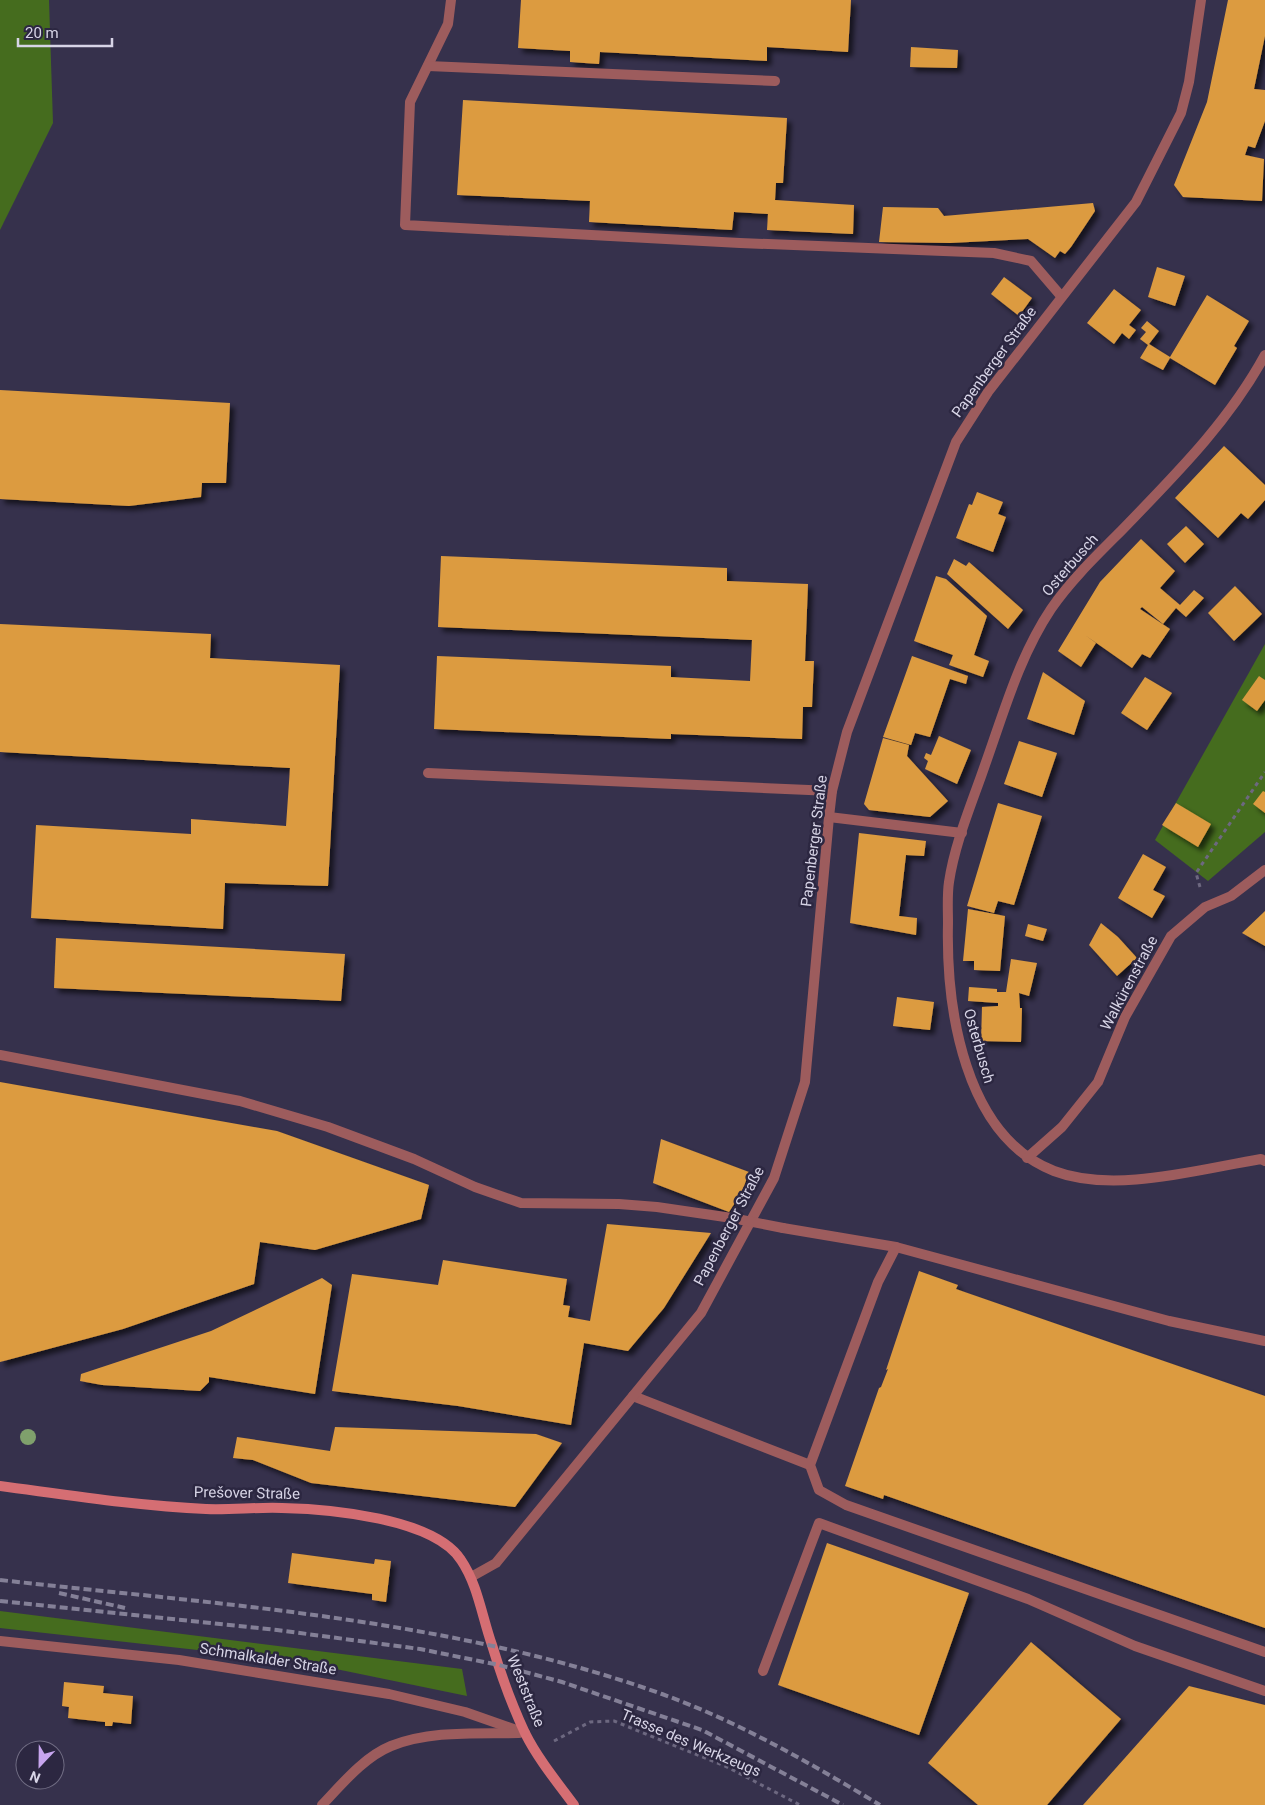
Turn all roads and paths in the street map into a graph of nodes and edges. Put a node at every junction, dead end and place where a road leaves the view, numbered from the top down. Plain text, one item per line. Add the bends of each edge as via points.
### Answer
1 (451, 0) edge
2 (1201, 0) edge
3 (428, 66) junction
4 (774, 81) dead end
5 (1061, 296) junction
6 (1265, 355) edge
7 (1265, 772) edge
8 (428, 773) dead end
9 (832, 791) junction
10 (829, 817) junction
11 (962, 833) junction
12 (1265, 870) edge
13 (1205, 907) junction
14 (0, 1055) edge
15 (1027, 1158) junction
16 (1265, 1160) edge
17 (896, 1247) junction
18 (1265, 1340) edge
19 (633, 1396) junction
20 (810, 1465) junction
21 (0, 1486) edge
22 (470, 1577) junction
23 (0, 1641) edge
24 (1265, 1652) edge
25 (763, 1671) dead end
26 (1265, 1691) edge
27 (571, 1732) dead end
28 (525, 1733) junction
29 (322, 1805) edge
30 (574, 1805) edge
31 (800, 1805) edge

1 - 3 street via 448,24
2 - 5 street, Papenberger Straße via 1182,113 1136,202
3 - 4 street
3 - 5 street via 410,102 405,225 994,253 1031,261
5 - 9 street, Papenberger Straße via 988,392 956,442 847,732
6 - 11 street, Osterbusch via 1236,402 1201,447 1100,552 1052,608 1021,662
7 - 13 path via 1196,873
8 - 9 street
9 - 10 street, Papenberger Straße
10 - 11 street
10 - 19 street, Papenberger Straße via 805,1082 774,1178 701,1313
11 - 15 street, Osterbusch via 949,883 947,948 954,1019 975,1089 998,1129
12 - 13 street, Walkürenstraße via 1231,896
13 - 15 street, Walkürenstraße via 1171,936 1125,1017 1098,1082 1062,1127
14 - 17 street, bridge via 240,1101 328,1127 522,1203 657,1207
15 - 16 street, Osterbusch via 1055,1171 1084,1179 1136,1179
17 - 18 street via 1159,1319
17 - 20 street via 878,1282
19 - 20 street
19 - 22 street, Papenberger Straße via 496,1563
20 - 24 street via 819,1490 846,1505
21 - 22 street, Prešover Straße via 207,1509 282,1508 356,1515 422,1531 446,1542 461,1559
22 - 28 street, Weststraße
23 - 28 street, Schmalkalder Straße via 179,1660 390,1694 465,1712
25 - 26 street via 819,1523 1028,1599 1135,1646
27 - 31 path, Trasse des Werkzeugs via 590,1722 614,1721 727,1768
28 - 29 street via 431,1735 390,1746 359,1767
28 - 30 street, Weststraße

